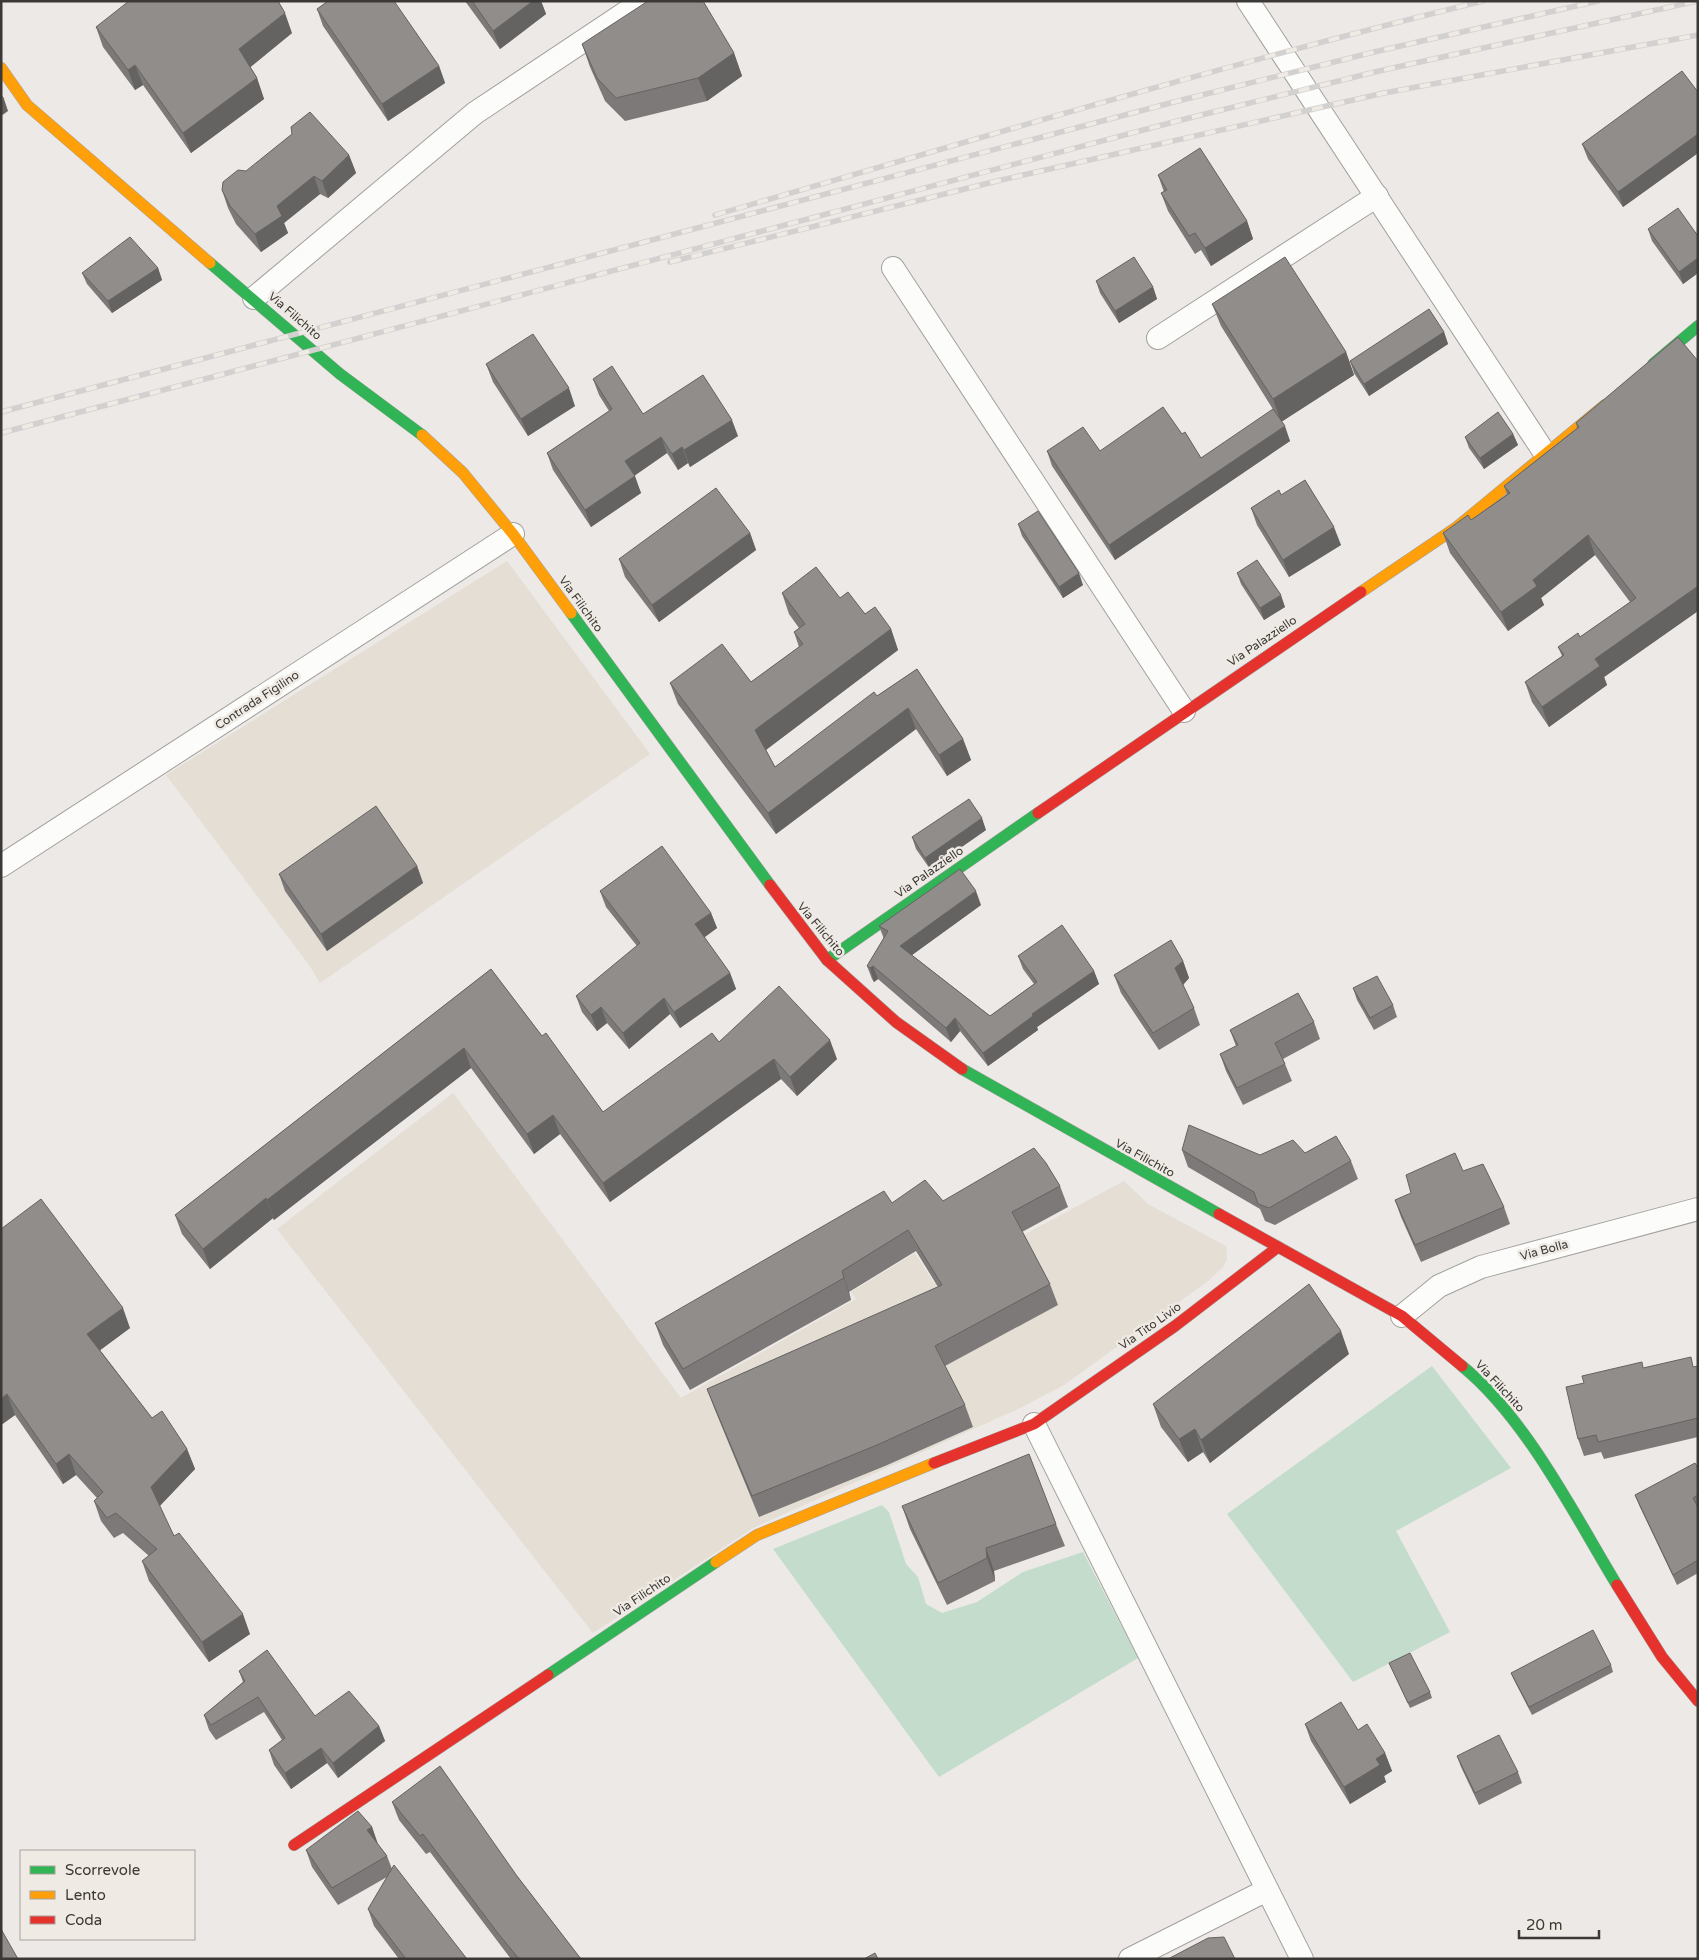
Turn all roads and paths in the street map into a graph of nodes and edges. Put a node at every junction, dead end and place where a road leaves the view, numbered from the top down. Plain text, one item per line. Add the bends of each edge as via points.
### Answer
1 (643, 1) edge
2 (1248, 1) edge
3 (1, 68) edge
4 (1377, 196) junction
5 (893, 268) dead end
6 (254, 298) junction
7 (1698, 326) edge
8 (1158, 338) dead end
9 (1643, 373) edge
10 (1613, 398) edge
11 (1546, 454) junction
12 (513, 534) junction
13 (1184, 711) junction
14 (1, 866) edge
15 (827, 960) junction
16 (1698, 1209) edge
17 (1278, 1247) junction
18 (1402, 1316) junction
19 (1034, 1424) junction
20 (1698, 1701) edge
21 (294, 1845) dead end
22 (1267, 1890) junction
23 (1130, 1959) edge
24 (1302, 1959) edge

1 - 6 street via 475,114
2 - 4 street
3 - 6 street, Via Filichito via 27,105
4 - 8 street
4 - 11 street
5 - 13 street
6 - 12 street, Via Filichito via 340,374 416,429 463,474
7 - 9 street
10 - 11 street, Via Palazziello
11 - 13 street, Via Palazziello via 1456,527
12 - 14 street, Contrada Figilino
12 - 15 street, Via Filichito
13 - 15 street, Via Palazziello
15 - 17 street, Via Filichito via 896,1022 949,1062
16 - 18 street, Via Bolla via 1481,1267 1439,1286
17 - 18 street, Via Filichito
17 - 19 street, Via Tito Livio via 1175,1326
18 - 20 street, Via Filichito via 1476,1377 1522,1430 1662,1657
19 - 21 street, Via Filichito via 757,1535
19 - 22 street
22 - 23 street
22 - 24 street

